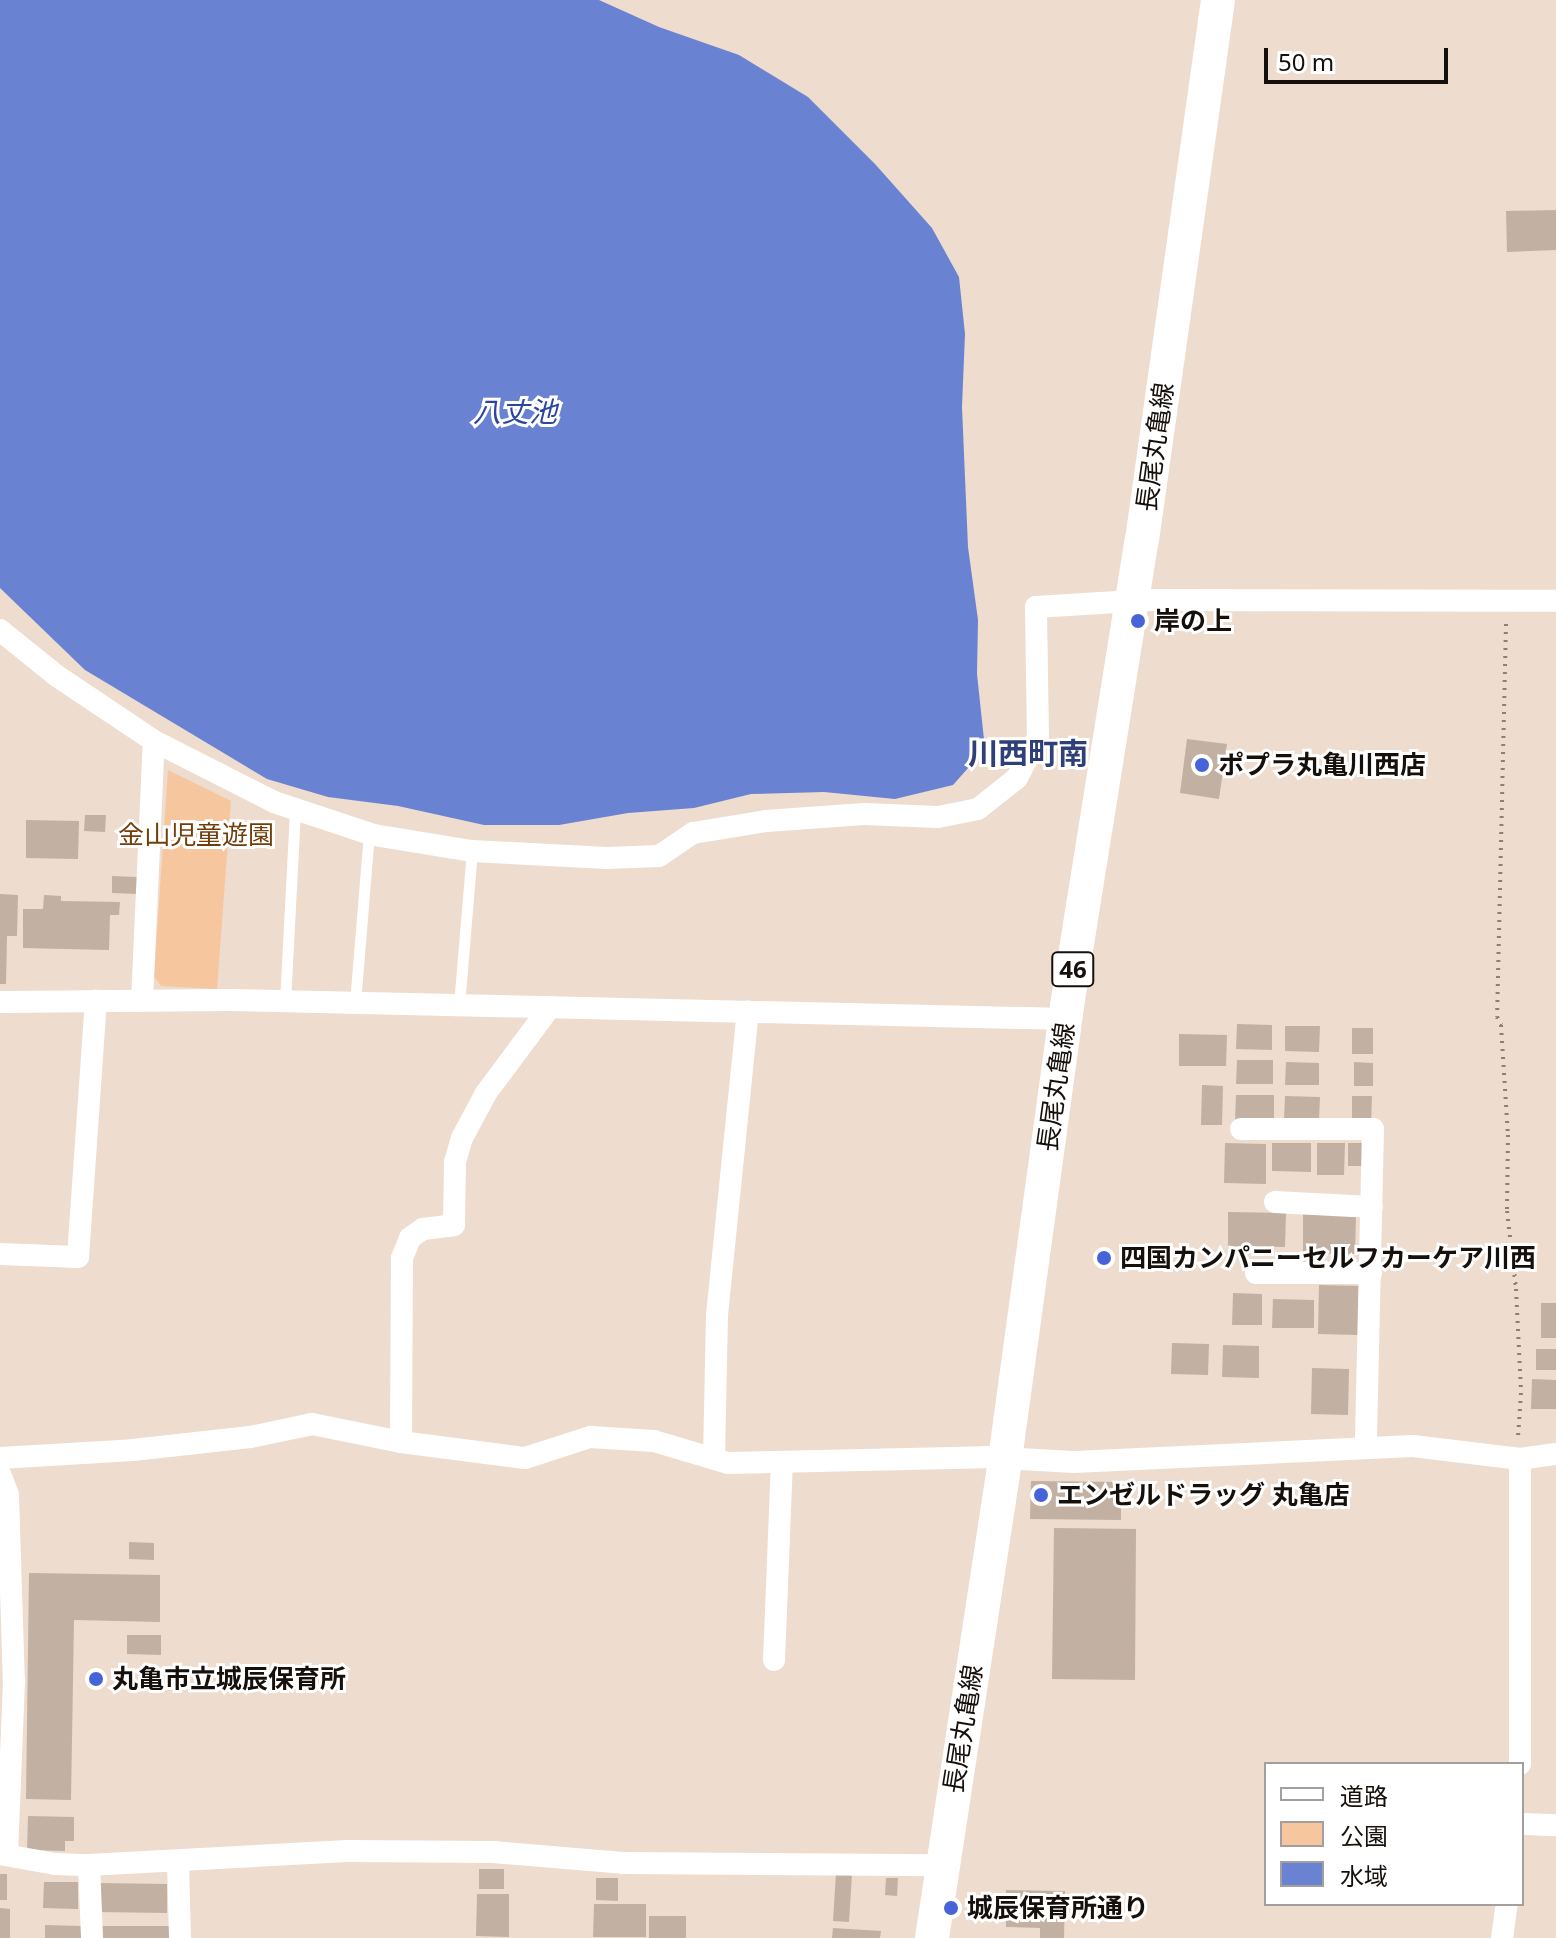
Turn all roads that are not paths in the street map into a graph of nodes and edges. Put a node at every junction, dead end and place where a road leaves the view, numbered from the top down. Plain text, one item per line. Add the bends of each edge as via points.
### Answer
1 (1218, 0) edge
2 (1132, 601) junction
3 (1556, 601) edge
4 (0, 630) edge
5 (154, 741) junction
6 (295, 809) junction
7 (369, 833) junction
8 (472, 851) junction
9 (96, 1001) junction
10 (142, 1001) junction
11 (0, 1002) edge
12 (285, 1002) junction
13 (355, 1003) junction
14 (459, 1005) junction
15 (550, 1007) junction
16 (748, 1012) junction
17 (1065, 1019) junction
18 (1241, 1129) dead end
19 (1275, 1202) dead end
20 (1372, 1207) junction
21 (0, 1254) edge
22 (1256, 1273) dead end
23 (1371, 1273) junction
24 (401, 1442) junction
25 (1366, 1448) junction
26 (1556, 1454) edge
27 (0, 1458) edge
28 (714, 1458) junction
29 (1005, 1459) junction
30 (1520, 1459) junction
31 (782, 1462) junction
32 (0, 1474) edge
33 (774, 1660) dead end
34 (1520, 1762) edge
35 (1524, 1824) edge
36 (1556, 1825) edge
37 (3, 1854) edge
38 (178, 1862) junction
39 (89, 1865) junction
40 (943, 1865) junction
41 (1507, 1906) edge
42 (92, 1938) edge
43 (180, 1938) edge
44 (932, 1938) edge
45 (1502, 1938) edge

1 - 2 main road, 長尾丸亀線 / 46
2 - 3 street
2 - 8 street via 1036,607 1038,737 1017,778 978,809 938,817 864,814 766,821 693,833 659,856
2 - 17 main road, 長尾丸亀線 / 46
4 - 5 street
5 - 6 street
5 - 10 street
6 - 7 street
6 - 12 lane
7 - 8 street
7 - 13 lane
8 - 14 lane
9 - 10 street
9 - 11 street
9 - 21 street via 78,1257
10 - 12 street
12 - 13 street
13 - 14 street
14 - 15 street
15 - 16 street
15 - 24 street via 486,1093 462,1138 455,1162 454,1225 423,1229 410,1238 402,1258
16 - 17 street
16 - 28 street via 717,1315
17 - 29 main road, 長尾丸亀線 / 46
18 - 20 street via 1373,1129
19 - 20 street
20 - 23 street
22 - 23 street
23 - 25 street
24 - 27 street via 312,1424 133,1450
24 - 28 street via 525,1458 590,1437 654,1441
25 - 29 street via 1074,1462
25 - 30 street via 1413,1446
26 - 30 street
28 - 31 street via 728,1463
29 - 31 street
29 - 40 main road, 長尾丸亀線 / 46
30 - 34 street
31 - 33 street
32 - 37 street via 8,1495 14,1681
35 - 36 street
37 - 39 street
38 - 39 street
38 - 40 street via 348,1851 493,1852 623,1863
38 - 43 street
39 - 42 street
40 - 44 main road, 長尾丸亀線 / 46
41 - 45 street

